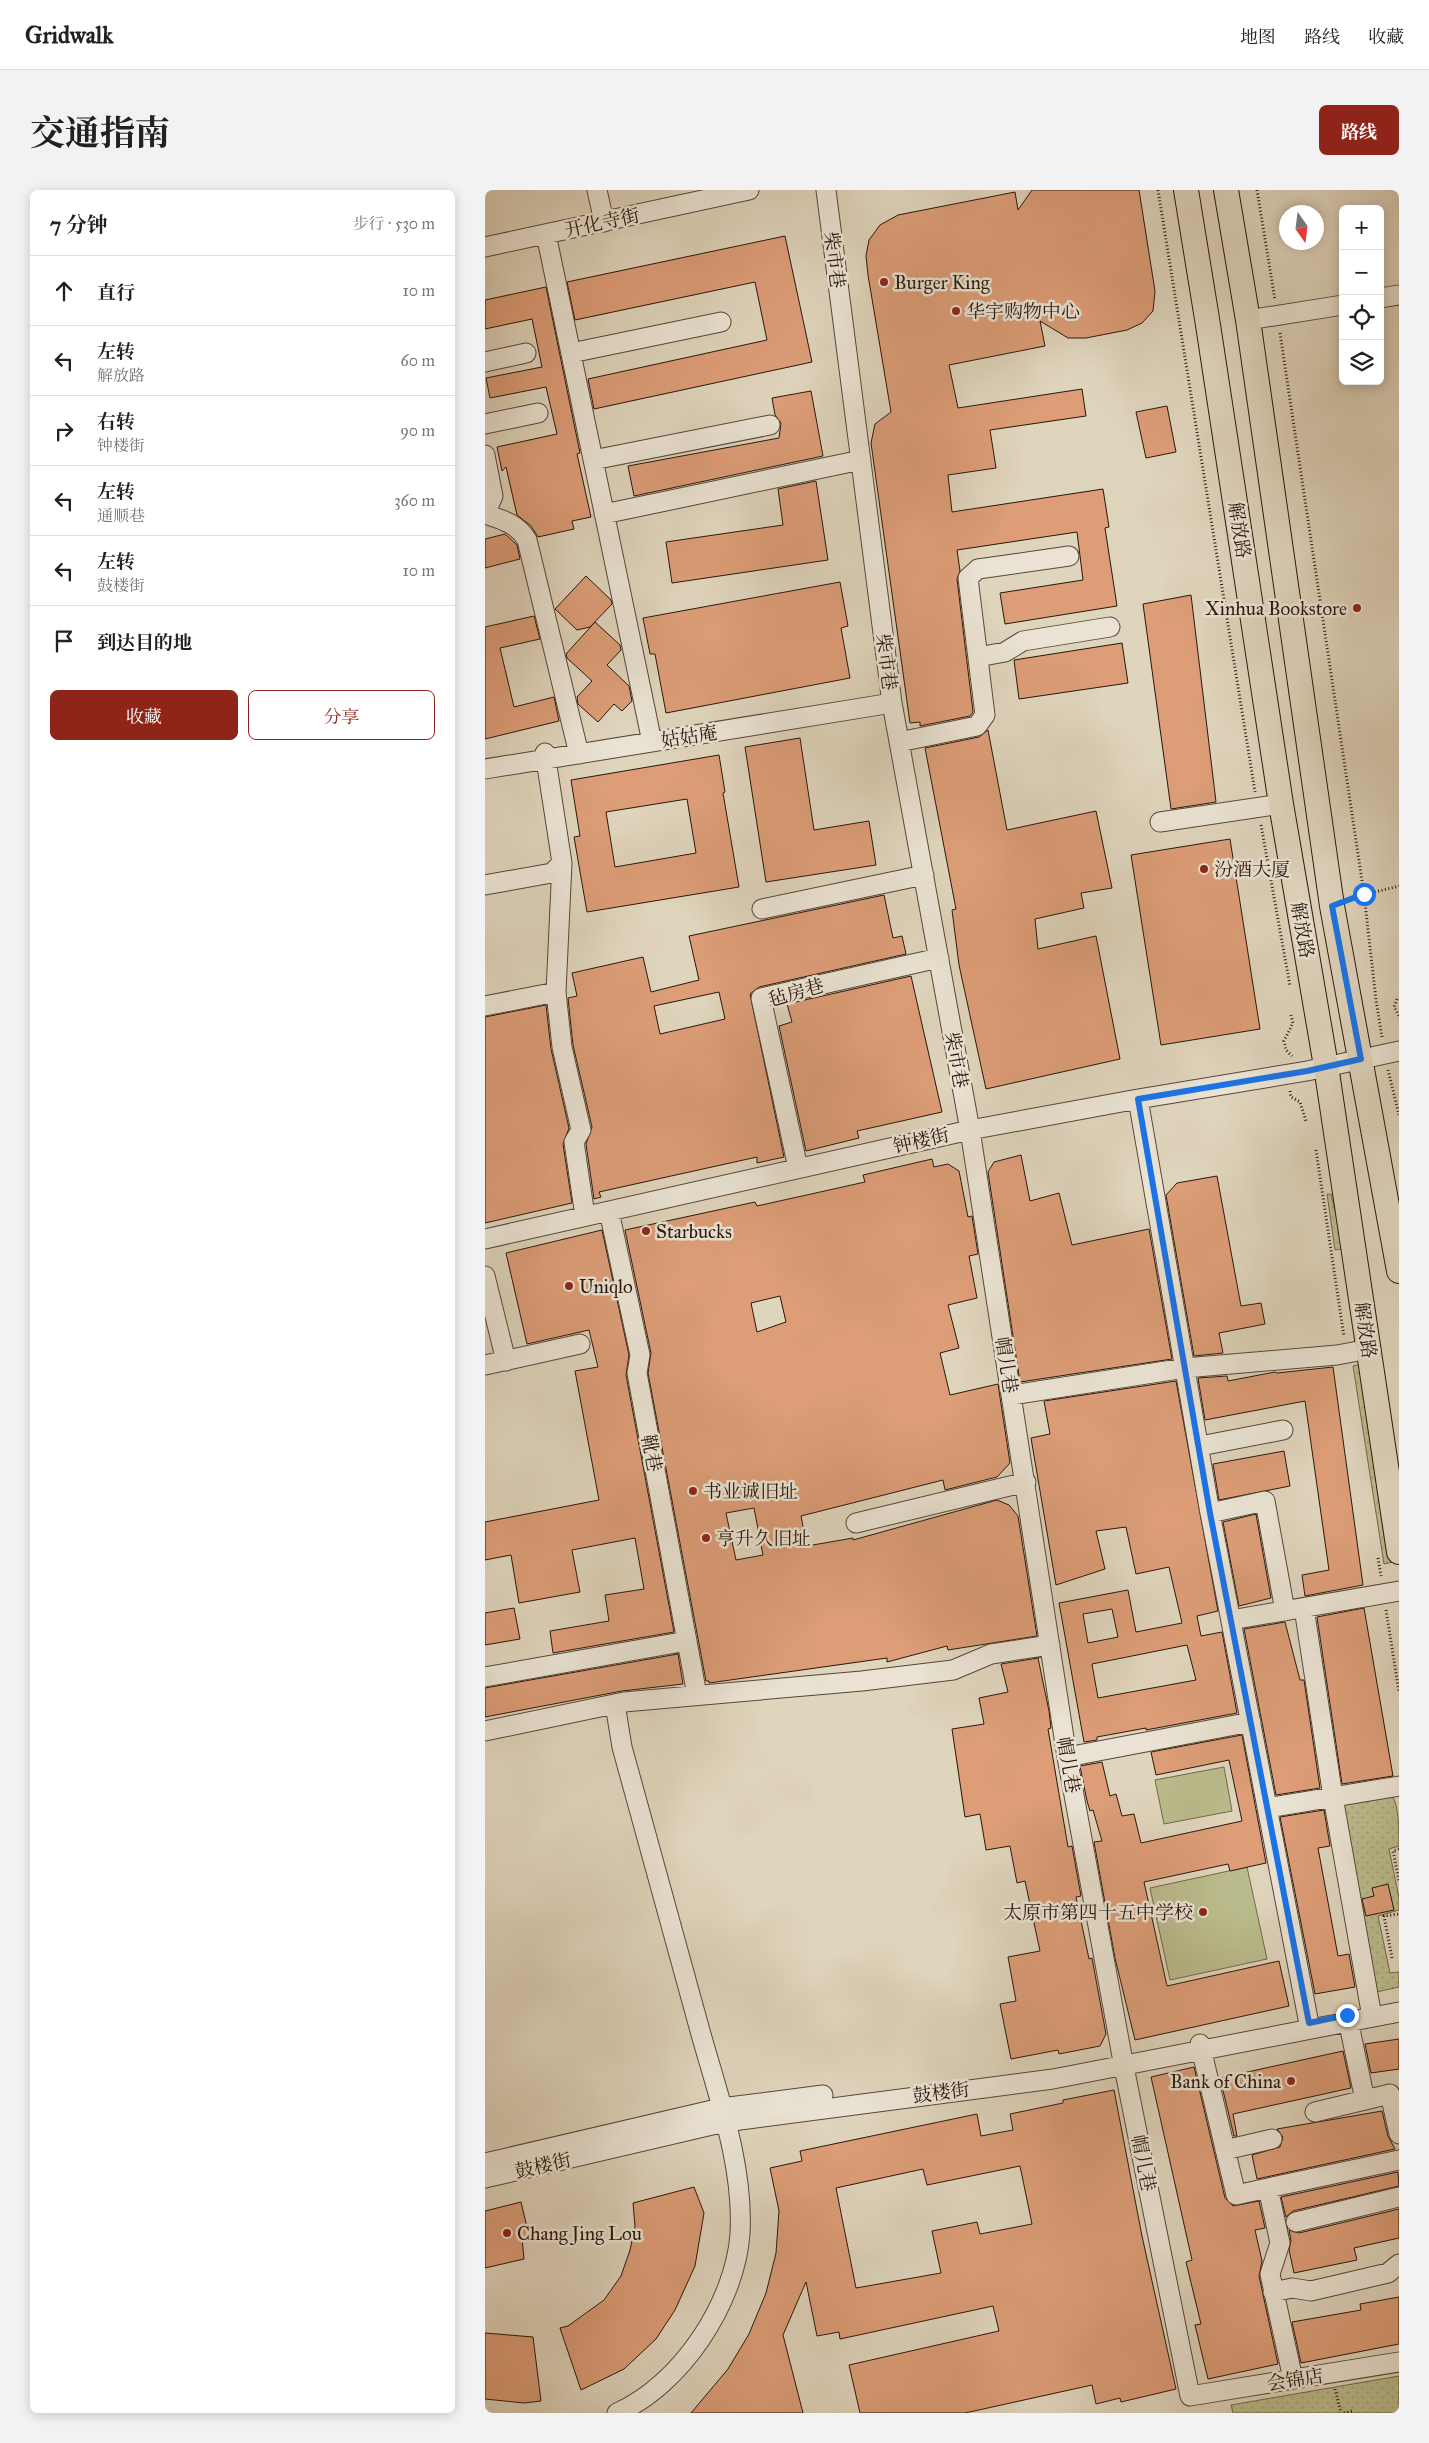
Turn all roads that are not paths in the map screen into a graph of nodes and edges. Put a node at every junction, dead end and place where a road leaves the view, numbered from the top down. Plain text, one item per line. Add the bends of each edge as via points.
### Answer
1 (597, 190) edge
2 (749, 190) edge
3 (826, 190) edge
4 (1186, 190) edge
5 (1226, 190) edge
6 (604, 222) junction
7 (546, 234) junction
8 (485, 247) edge
9 (1399, 295) edge
10 (1384, 297) edge
11 (1339, 306) edge
12 (1248, 320) junction
13 (721, 322) dead end
14 (526, 353) dead end
15 (571, 353) junction
16 (485, 362) edge
17 (538, 413) dead end
18 (485, 424) edge
19 (769, 425) dead end
20 (485, 455) edge
21 (593, 460) junction
22 (861, 460) junction
23 (485, 514) edge
24 (604, 514) junction
25 (1069, 556) dead end
26 (1110, 627) dead end
27 (978, 657) junction
28 (892, 699) junction
29 (651, 739) junction
30 (899, 742) junction
31 (578, 750) junction
32 (545, 756) junction
33 (485, 762) edge
34 (485, 769) edge
35 (1281, 804) junction
36 (1160, 822) dead end
37 (562, 863) junction
38 (924, 875) junction
39 (485, 885) edge
40 (762, 909) dead end
41 (939, 958) junction
42 (556, 992) junction
43 (485, 1006) edge
44 (1392, 1052) edge
45 (1361, 1059) junction
46 (1326, 1066) junction
47 (1138, 1099) junction
48 (970, 1130) junction
49 (798, 1168) junction
50 (609, 1211) junction
51 (585, 1216) junction
52 (485, 1239) edge
53 (1399, 1271) edge
54 (485, 1276) edge
55 (579, 1344) dead end
56 (1358, 1351) junction
57 (506, 1360) junction
58 (485, 1365) edge
59 (1185, 1368) junction
60 (1012, 1395) junction
61 (1283, 1430) dead end
62 (1200, 1446) junction
63 (1025, 1482) junction
64 (1210, 1513) junction
65 (856, 1523) dead end
66 (1388, 1554) edge
67 (1391, 1593) edge
68 (1294, 1609) junction
69 (1231, 1620) junction
70 (687, 1641) junction
71 (1050, 1645) junction
72 (485, 1677) edge
73 (697, 1695) junction
74 (619, 1703) junction
75 (1251, 1722) junction
76 (485, 1731) edge
77 (1067, 1757) junction
78 (1399, 1786) edge
79 (1333, 1797) junction
80 (1267, 1808) junction
81 (1399, 2004) edge
82 (1399, 2012) edge
83 (1371, 2013) junction
84 (1347, 2018) junction
85 (1309, 2026) junction
86 (1201, 2047) junction
87 (1124, 2063) junction
88 (1365, 2100) junction
89 (1315, 2112) dead end
90 (728, 2114) junction
91 (1399, 2134) edge
92 (1272, 2139) dead end
93 (1225, 2150) junction
94 (1399, 2160) edge
95 (485, 2163) edge
96 (485, 2178) edge
97 (1268, 2188) junction
98 (1399, 2197) edge
99 (1296, 2222) dead end
100 (1399, 2264) edge
101 (1273, 2292) junction
102 (1399, 2362) edge
103 (1293, 2379) junction
104 (1190, 2396) joint
105 (617, 2413) edge
106 (629, 2413) edge

1 - 6 street
2 - 6 street, 开化寺街
3 - 22 street, 柴市巷
4 - 35 main road, 解放路
5 - 12 main road, 解放路
6 - 7 street, 开化寺街
7 - 8 street, 开化寺街
7 - 15 street
9 - 10 street
11 - 12 street
12 - 45 main road, 解放路 via 1332,906
13 - 15 street
14 - 16 street
15 - 21 street
17 - 18 street
19 - 21 street
20 - 23 street via 493,496
21 - 24 street
22 - 24 street
22 - 28 street, 柴市巷
23 - 31 street via 510,522 527,540
24 - 29 street
25 - 27 street via 978,569 968,578
26 - 27 street via 1023,641 1005,652
27 - 30 street via 985,714 977,726
28 - 29 street, 姑姑庵
28 - 30 street, 柴市巷
29 - 31 street, 姑姑庵
30 - 38 street, 柴市巷
31 - 32 street, 姑姑庵
32 - 33 street, 姑姑庵
32 - 34 street, 姑姑庵
32 - 37 street
35 - 36 street
35 - 46 main road, 解放路
37 - 39 street via 552,873
37 - 42 street
38 - 40 street
38 - 41 street, 柴市巷
41 - 48 street, 柴市巷
41 - 49 street, 毡房巷 via 761,998
42 - 43 street
42 - 51 street via 562,1047 581,1130 574,1142
44 - 45 street, 钟楼街
45 - 46 street, 钟楼街
45 - 53 main road, 解放路
46 - 47 street, 钟楼街
46 - 56 main road, 解放路
47 - 48 street, 钟楼街
47 - 59 street
48 - 49 street, 钟楼街
48 - 60 street, 帽儿巷
49 - 50 street, 钟楼街
50 - 51 street, 钟楼街
50 - 70 street, 靴巷 via 640,1356 637,1373
51 - 52 street, 钟楼街
54 - 57 street
55 - 57 street
56 - 59 street
56 - 66 main road, 解放路
57 - 58 street
59 - 60 street
59 - 62 street
60 - 63 street, 帽儿巷
61 - 62 street
62 - 64 street
63 - 65 street
63 - 71 street, 帽儿巷
64 - 68 street via 1265,1501
64 - 69 street
67 - 68 street
68 - 69 street
68 - 79 street
69 - 75 street
70 - 72 street
70 - 73 street, 靴巷
71 - 73 street via 991,1654 953,1670
71 - 77 street, 帽儿巷
73 - 74 street
74 - 76 street
74 - 90 street
75 - 77 street
75 - 80 street
77 - 87 street, 帽儿巷
78 - 79 street
79 - 80 street
79 - 83 street
80 - 85 street
81 - 83 street, 鼓楼街
82 - 83 street, 鼓楼街
83 - 84 street, 鼓楼街
84 - 85 street, 鼓楼街
84 - 88 street
85 - 86 street, 鼓楼街
86 - 87 street, 鼓楼街
86 - 93 street
87 - 90 street, 鼓楼街 via 1050,2073 895,2086
87 - 104 street, 帽儿巷
88 - 89 street
88 - 91 street via 1391,2094
90 - 95 street, 鼓楼街
90 - 96 street, 鼓楼街
90 - 105 street via 739,2189 739,2235 721,2306 680,2367 652,2391
90 - 106 street via 747,2190 747,2230 731,2298 696,2355 671,2382
92 - 93 street
93 - 97 street via 1236,2195
94 - 97 street
97 - 101 street via 1280,2243 1270,2274
98 - 99 street
100 - 101 street via 1388,2273 1311,2291 1292,2288
101 - 103 street
102 - 103 street, 会锦店
103 - 104 street, 会锦店

